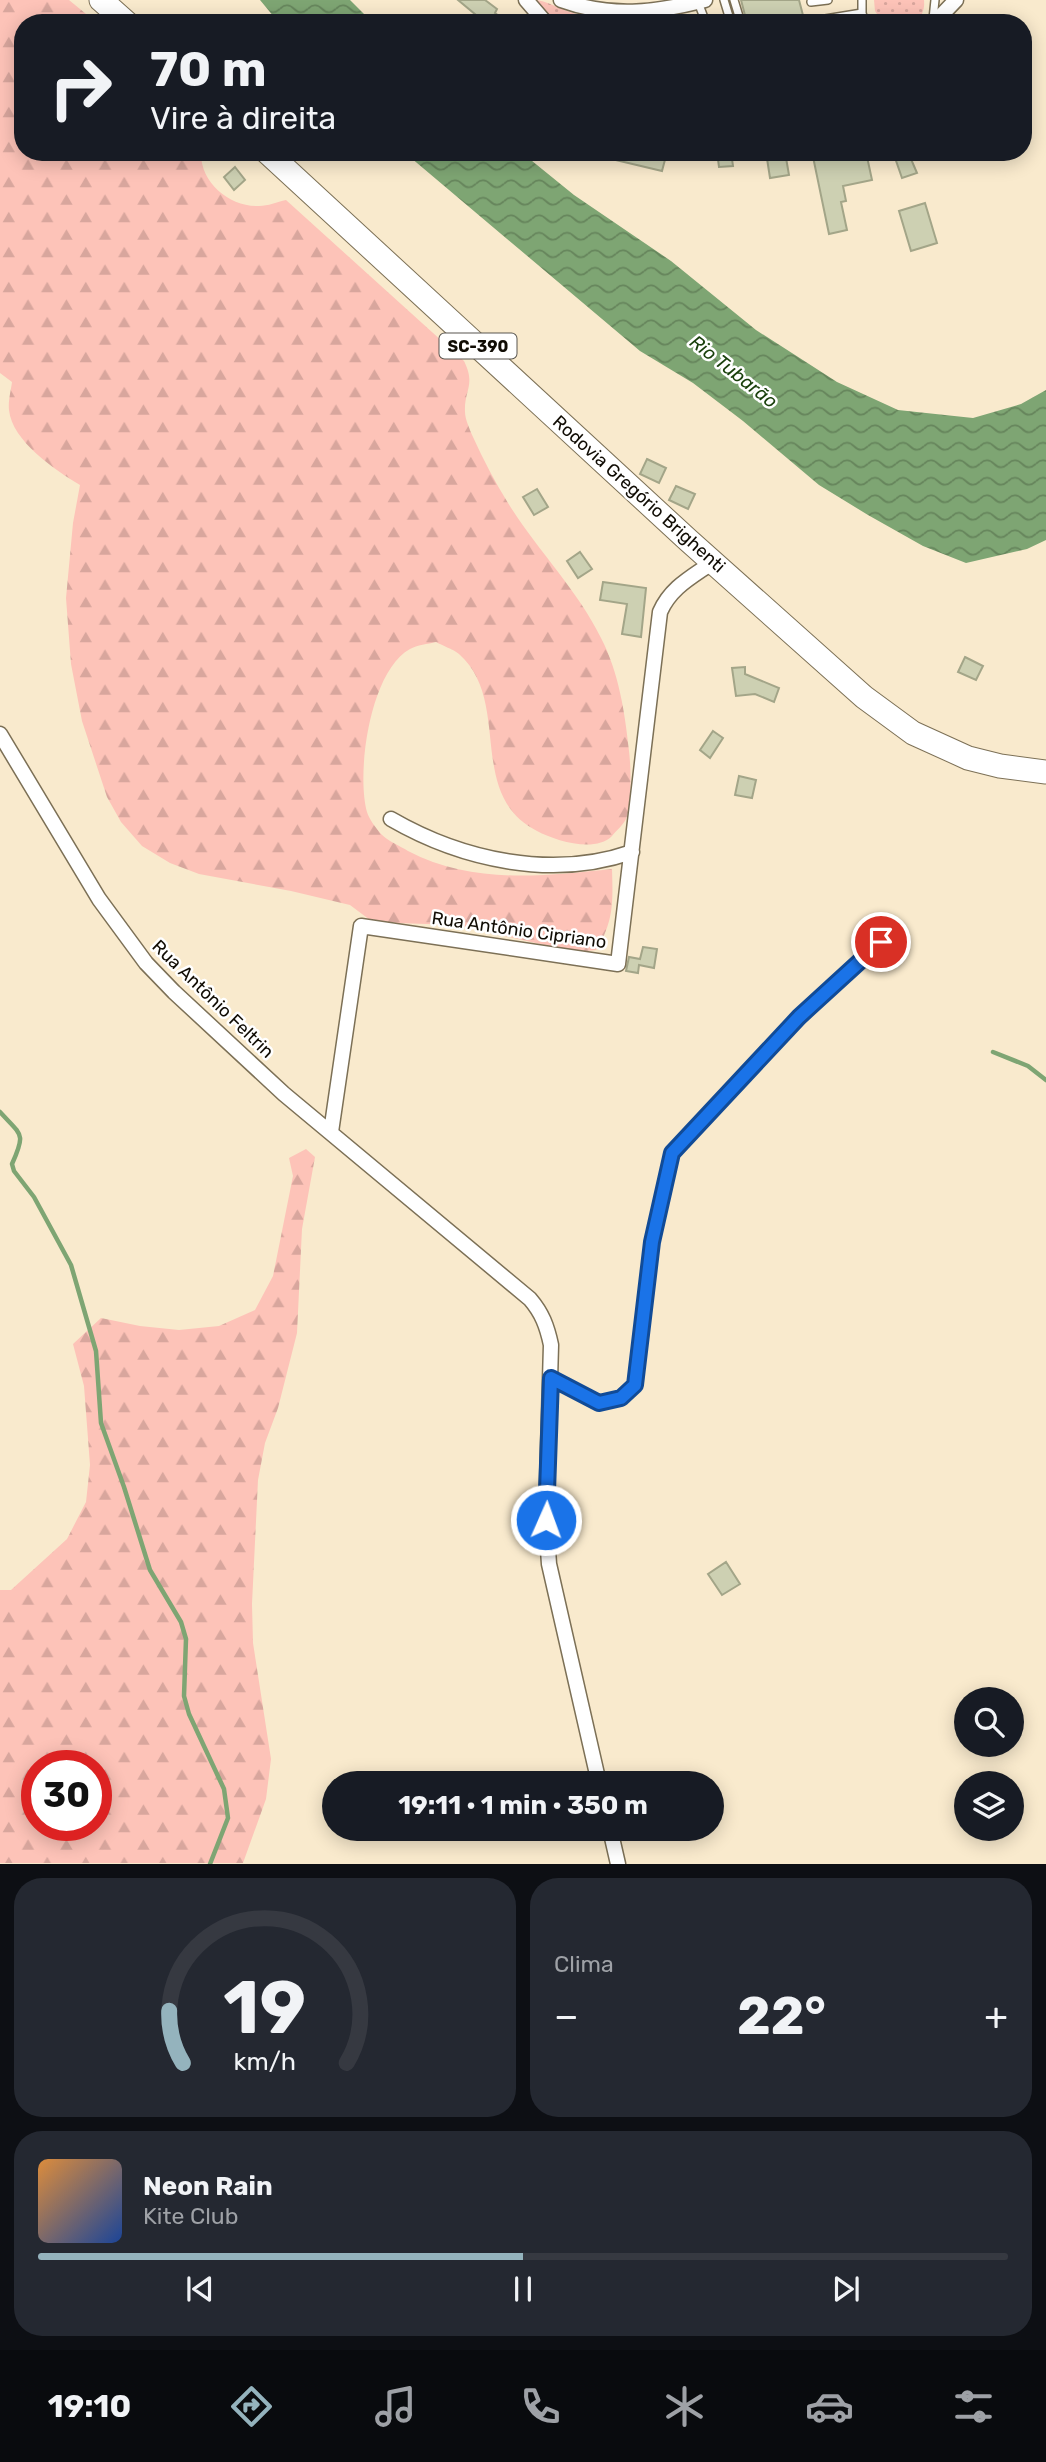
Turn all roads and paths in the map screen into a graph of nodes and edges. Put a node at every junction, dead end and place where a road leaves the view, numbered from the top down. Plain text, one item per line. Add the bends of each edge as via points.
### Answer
1 (101, 0) edge
2 (526, 0) edge
3 (561, 0) edge
4 (828, 0) edge
5 (862, 0) edge
6 (702, 1) edge
7 (811, 2) dead end
8 (647, 11) edge
9 (862, 13) joint
10 (117, 14) edge
11 (538, 14) edge
12 (856, 14) edge
13 (277, 161) edge
14 (713, 562) junction
15 (0, 733) edge
16 (1046, 772) edge
17 (391, 819) dead end
18 (632, 852) junction
19 (881, 942) dead end
20 (331, 1132) junction
21 (551, 1378) junction
22 (596, 1771) edge
23 (613, 1841) edge
24 (618, 1864) edge

1 - 10 main road
2 - 11 street
3 - 8 street via 599,11
4 - 7 lane
5 - 9 lane
6 - 8 street
9 - 12 lane
13 - 14 main road, Rodovia Gregório Brighenti / SC-390
14 - 16 main road, Rodovia Gregório Brighenti / SC-390 via 864,697 913,733 968,758
14 - 18 street, Rua Antônio Cipriano via 676,587 660,612
15 - 20 street, Rua Antônio Feltrin via 99,899 146,963 284,1094
17 - 18 street via 429,838 511,863 597,862
18 - 20 street, Rua Antônio Cipriano via 618,964 361,926
19 - 21 lane via 799,1017 672,1153 652,1242 635,1385 621,1398 599,1403
20 - 21 street, Rua Antônio Feltrin via 530,1299 547,1326
21 - 22 street, Rua Antônio Feltrin via 546,1520 550,1564
23 - 24 street

